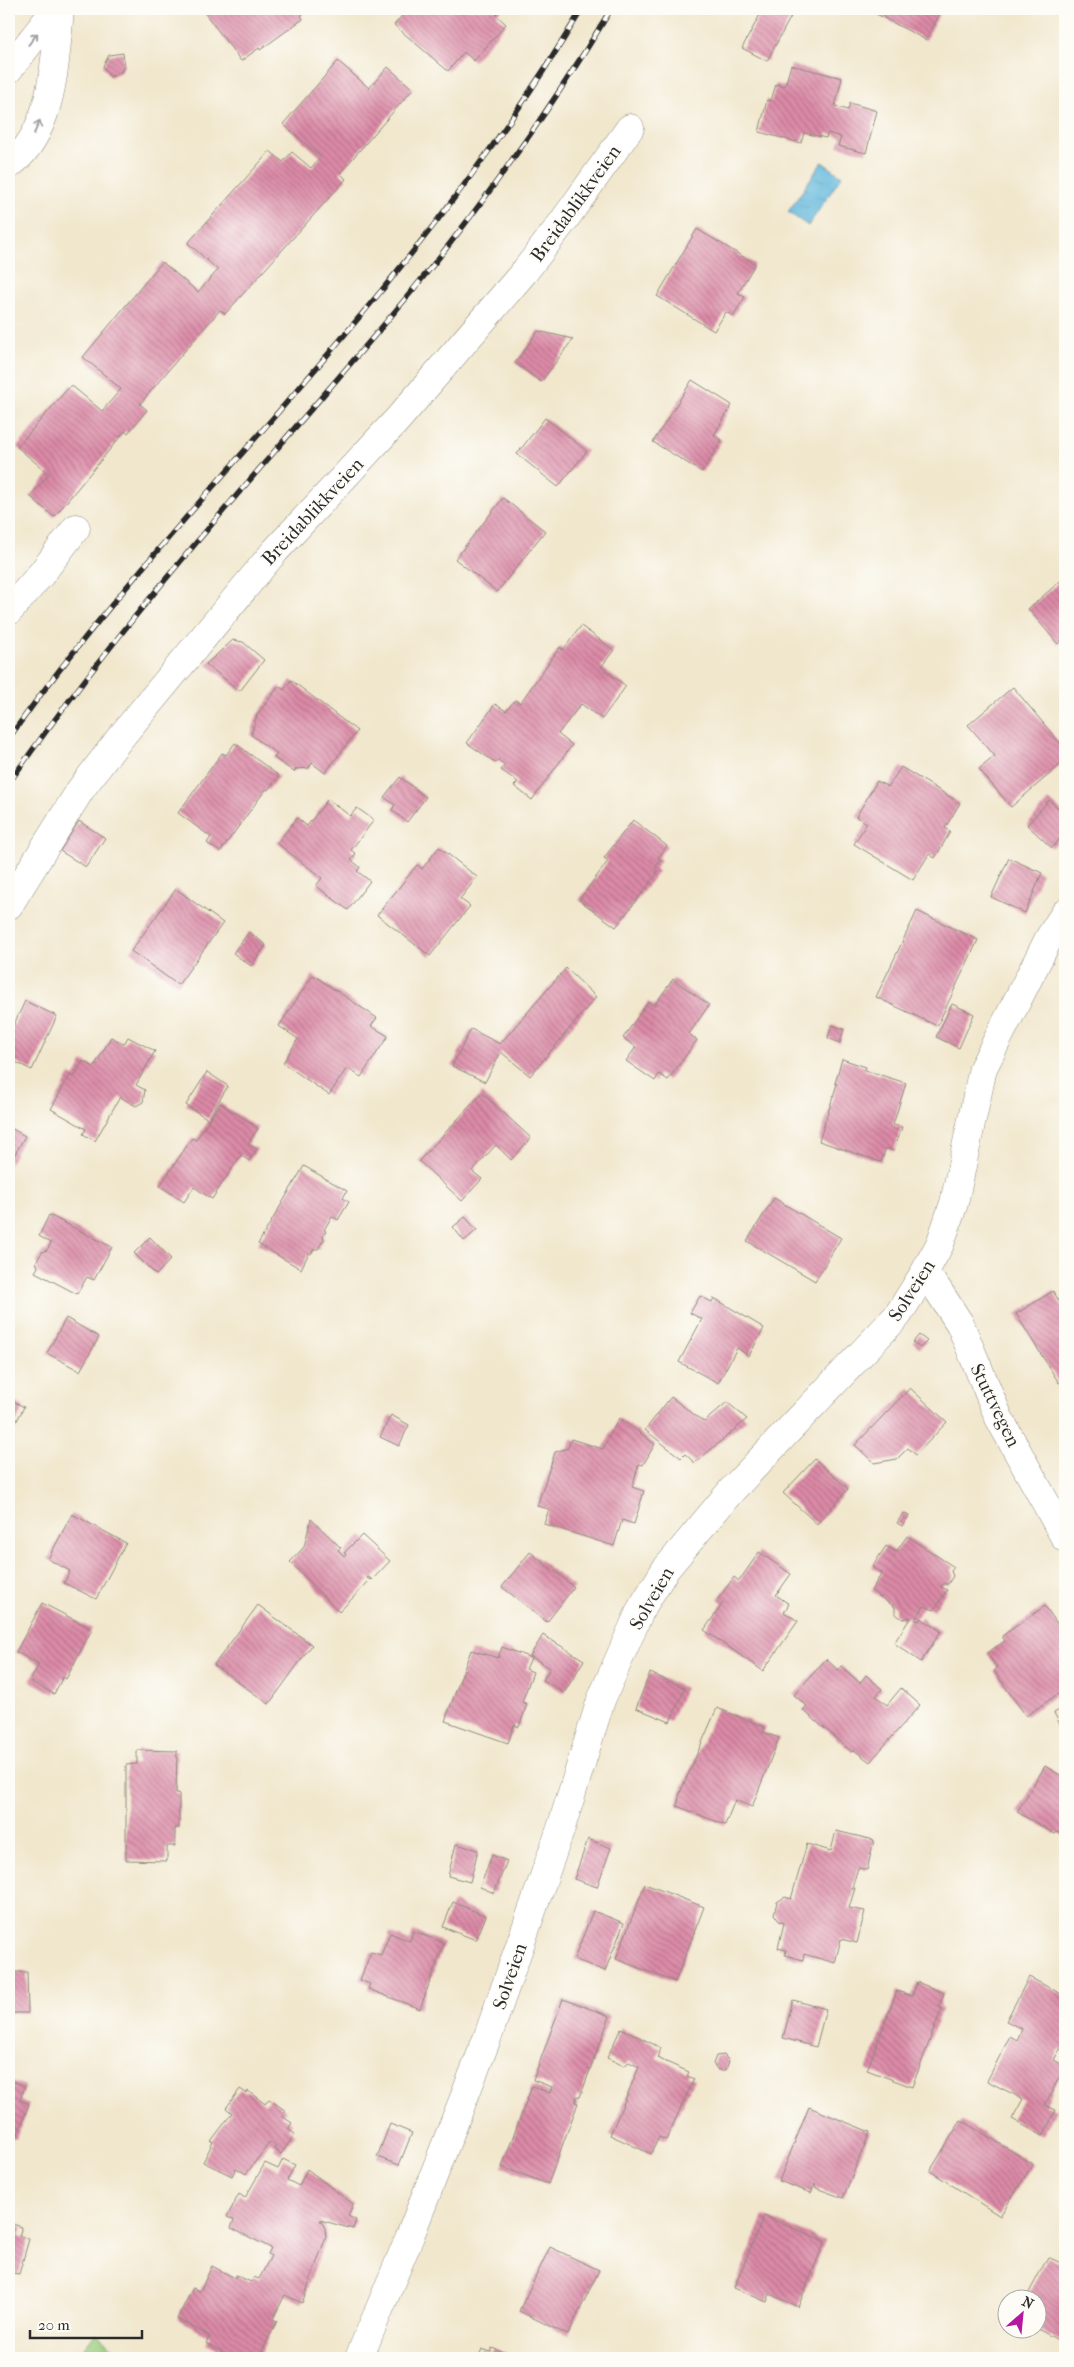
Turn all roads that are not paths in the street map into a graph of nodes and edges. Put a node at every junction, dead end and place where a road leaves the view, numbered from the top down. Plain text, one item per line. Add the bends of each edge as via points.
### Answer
1 (56, 9) edge
2 (60, 9) edge
3 (9, 68) edge
4 (9, 81) edge
5 (630, 128) dead end
6 (9, 166) edge
7 (76, 528) dead end
8 (9, 611) edge
9 (9, 905) edge
10 (1065, 913) edge
11 (923, 1276) junction
12 (1065, 1538) edge
13 (359, 2358) edge

3 -> 1 main road
6 -> 2 main road via 26,147 44,110 53,81
3 - 4 main road
5 - 9 main road, Breidablikkveien via 525,271 398,419 275,551 120,738 81,789
7 - 8 main road
10 - 11 main road, Solveien via 983,1068 954,1203 940,1244
11 - 12 main road, Stuttvegen via 936,1287 960,1324 999,1418
11 - 13 main road, Solveien via 898,1315 731,1491 665,1570 641,1609 601,1700 560,1831 488,2036

